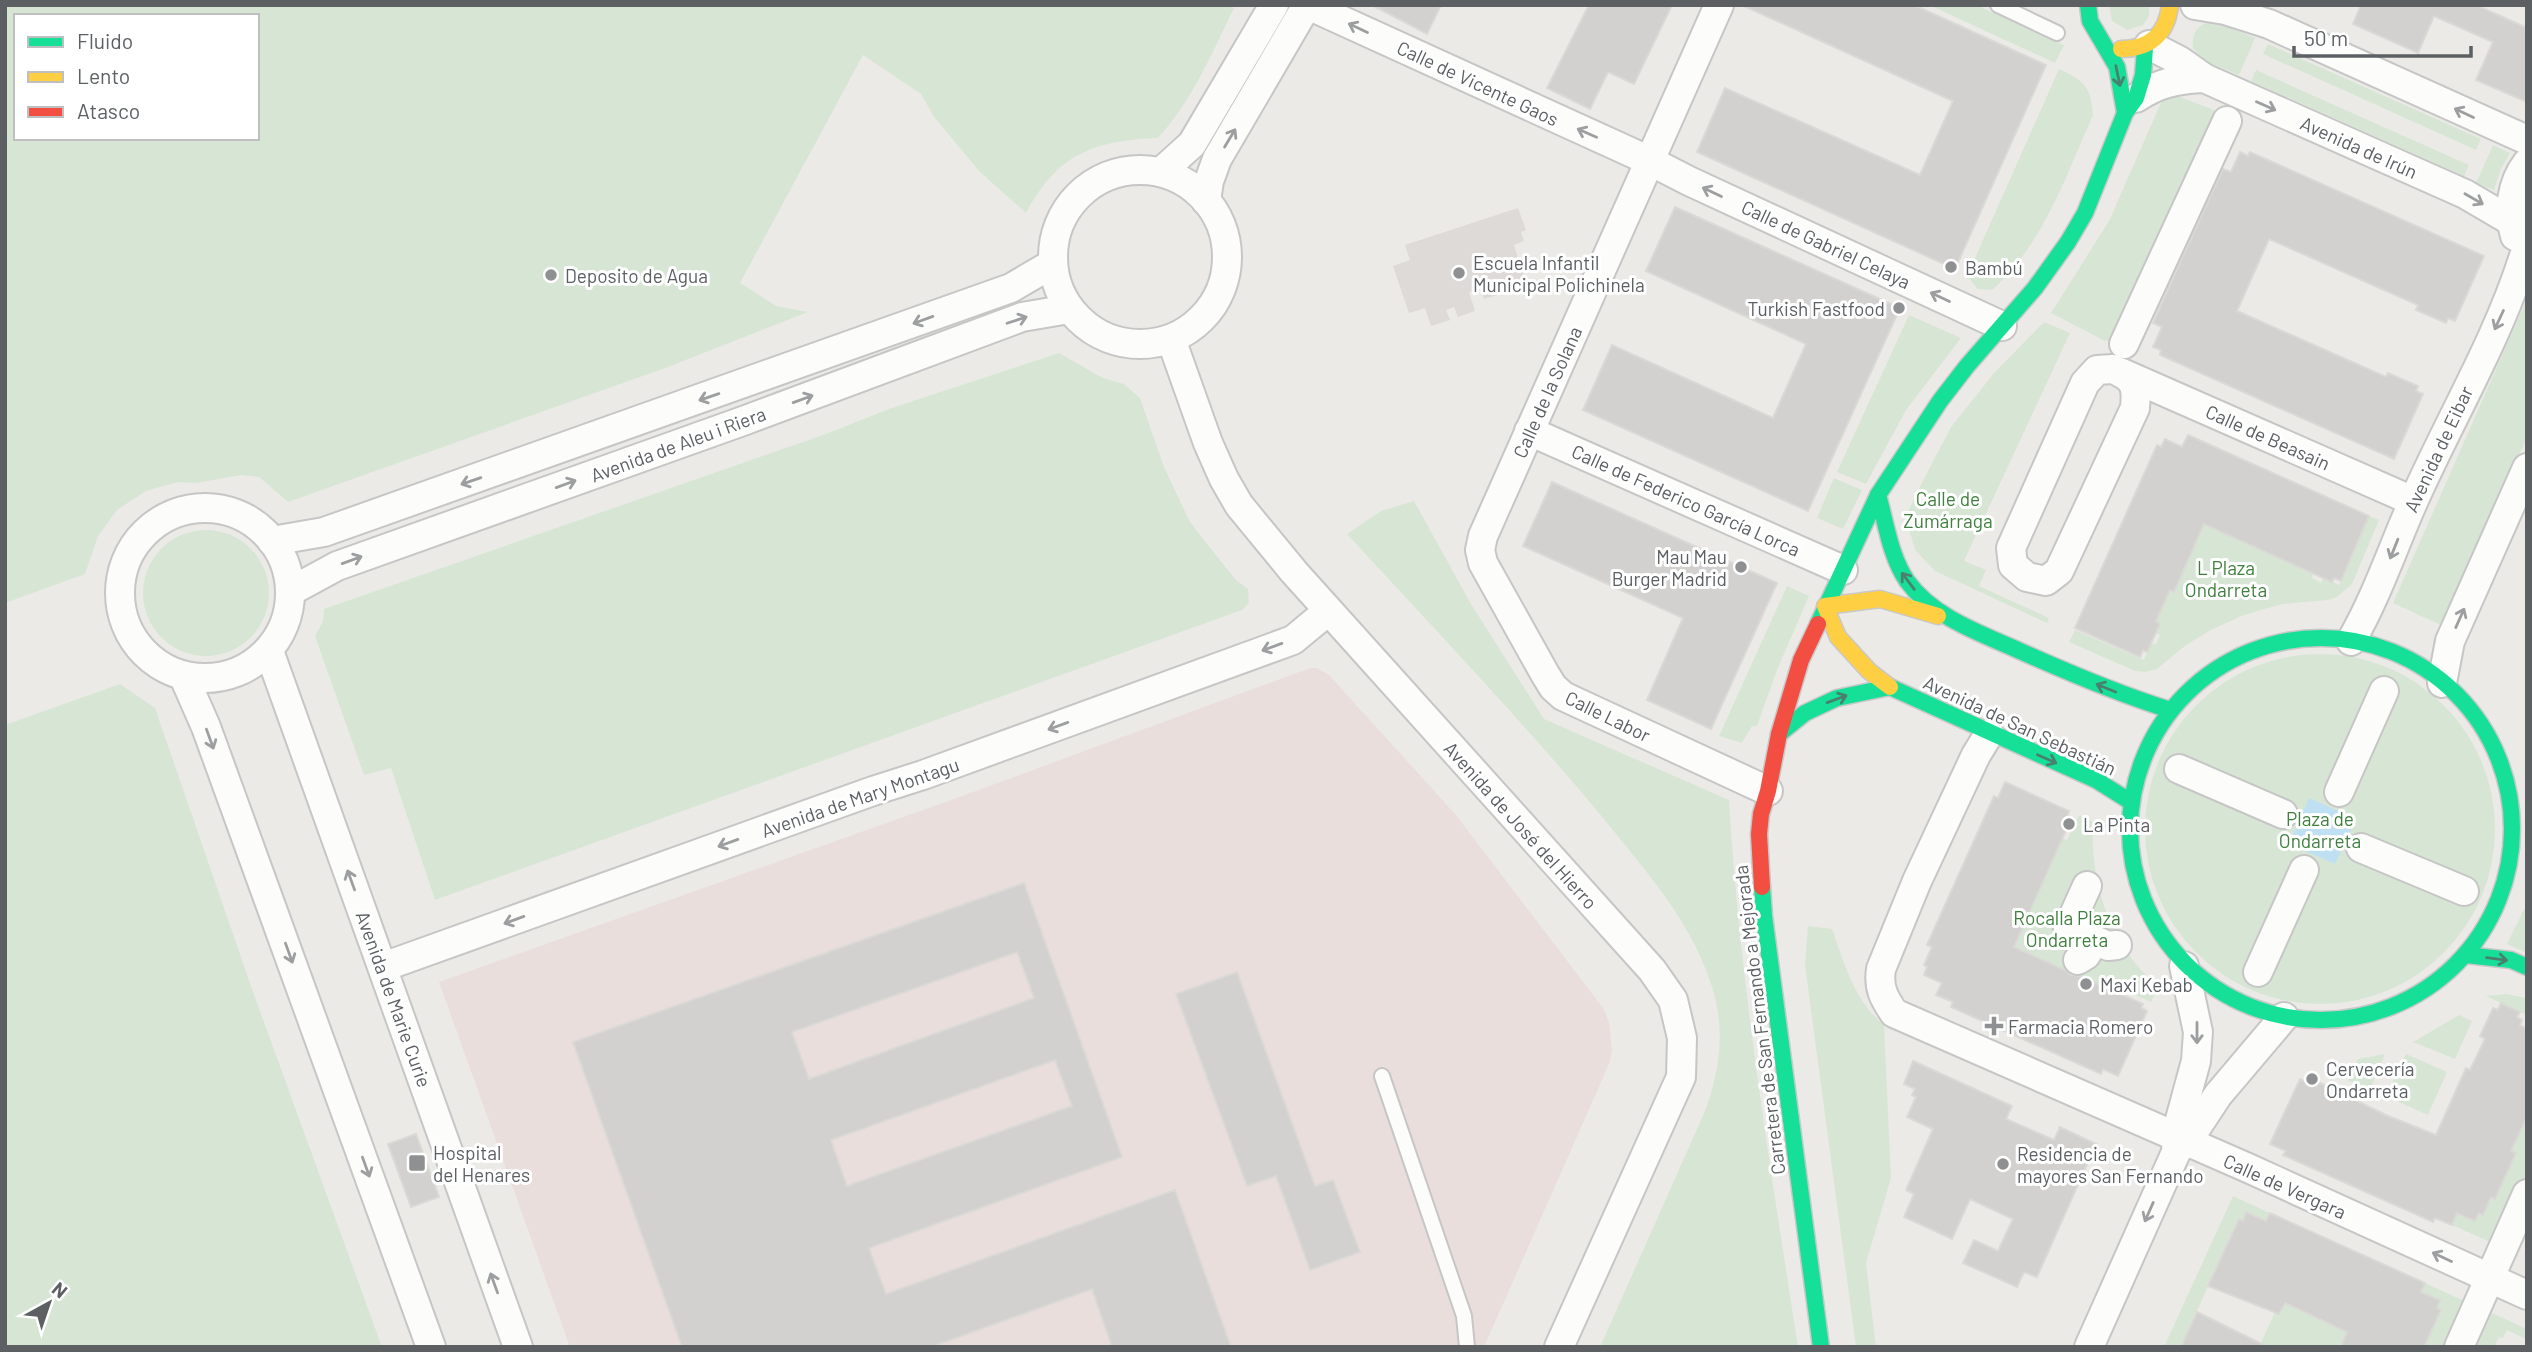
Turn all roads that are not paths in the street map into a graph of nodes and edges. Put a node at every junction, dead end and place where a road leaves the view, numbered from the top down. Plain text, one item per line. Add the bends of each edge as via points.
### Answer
1 (1274, 5) edge
2 (1308, 5) edge
3 (1719, 5) edge
4 (1998, 5) edge
5 (2073, 5) edge
6 (2169, 5) edge
7 (2196, 5) edge
8 (2241, 12) edge
9 (2089, 13) edge
10 (2057, 33) dead end
11 (2104, 42) junction
12 (2147, 47) junction
13 (2204, 78) junction
14 (2131, 105) junction
15 (2227, 121) dead end
16 (2527, 140) edge
17 (1650, 161) junction
18 (2527, 163) edge
19 (1161, 172) junction
20 (1206, 201) junction
21 (2511, 221) junction
22 (2525, 258) edge
23 (1052, 264) junction
24 (1069, 309) junction
25 (2002, 326) junction
26 (1171, 339) junction
27 (2124, 344) dead end
28 (2116, 374) junction
29 (1530, 431) junction
30 (2527, 468) edge
31 (1878, 495) junction
32 (2413, 500) junction
33 (272, 541) junction
34 (1480, 550) joint
35 (1843, 570) junction
36 (291, 591) junction
37 (1825, 606) junction
38 (1328, 611) junction
39 (1950, 619) junction
40 (2351, 641) junction
41 (269, 651) junction
42 (184, 677) junction
43 (2442, 683) junction
44 (1890, 687) junction
45 (2384, 691) dead end
46 (2170, 710) junction
47 (1779, 734) junction
48 (1989, 734) junction
49 (2179, 769) dead end
50 (1768, 791) junction
51 (2339, 792) dead end
52 (2131, 802) junction
53 (2283, 814) dead end
54 (2361, 848) dead end
55 (2510, 855) junction
56 (2527, 867) edge
57 (2304, 870) dead end
58 (2087, 886) dead end
59 (2464, 891) dead end
60 (2097, 949) dead end
61 (2466, 955) junction
62 (2184, 966) junction
63 (383, 967) junction
64 (2527, 967) edge
65 (2258, 972) dead end
66 (2284, 1017) junction
67 (1382, 1076) dead end
68 (2180, 1143) junction
69 (2527, 1194) edge
70 (2490, 1279) junction
71 (2527, 1295) edge
72 (430, 1347) edge
73 (518, 1347) edge
74 (1467, 1347) edge
75 (1559, 1347) edge
76 (1821, 1347) edge
77 (2089, 1347) edge
78 (2459, 1347) edge

1 - 19 street via 1192,144
17 -> 2 street, Calle de Vicente Gaos
20 -> 2 street via 1217,159
3 - 17 street, Calle de la Solana
4 - 10 lane
5 - 9 street
6 - 12 street via 2166,29
7 - 8 street
16 -> 8 street
9 - 11 street
11 - 12 street via 2117,49
11 -> 14 street
12 - 13 street, Avenida de Irún
12 - 14 street, Carretera de San Fernando a Mejorada via 2143,75
13 - 14 street via 2153,87
13 -> 21 street, Avenida de Irún via 2465,194
14 - 25 street, Carretera de San Fernando a Mejorada via 2085,213 2041,280
15 - 27 street
25 -> 17 street, Calle de Gabriel Celaya
17 - 29 street, Calle de la Solana
18 - 21 street via 2513,193
19 - 20 street via 1186,183
19 - 23 street via 1118,172 1081,192 1062,216
20 - 26 street via 1225,238 1224,279 1219,295 1199,321
21 - 22 street
22 -> 32 street, Avenida de Eibar
23 - 24 street
23 -> 33 street, Avenida de Aleu i Riera via 1011,288 681,407 324,532
24 - 26 street via 1082,323 1115,340 1134,344
36 -> 24 street, Avenida de Aleu i Riera via 337,566 1022,317
25 - 31 street, Carretera de San Fernando a Mejorada via 1940,401
26 - 38 street, Avenida de José del Hierro via 1208,443 1239,505
28 - 28 street via 2085,383 2011,548 2013,565 2027,577 2046,581 2059,571 2135,408 2136,389
28 - 32 street, Calle de Beasain
29 - 34 street, Calle de la Solana
29 - 35 street, Calle de Federico García Lorca
43 -> 30 street via 2450,641
31 - 35 street, Carretera de San Fernando a Mejorada
39 -> 31 street via 1908,583
32 -> 40 street, Avenida de Eibar via 2371,607
33 - 36 street via 285,564
33 - 42 street via 255,524 233,513 186,509 144,532 129,552 119,598 124,622 137,647 158,666
34 - 50 street, Calle Labor via 1545,674 1563,696
35 - 37 street, Carretera de San Fernando a Mejorada
36 - 41 street via 289,612
37 - 39 street via 1880,599
37 - 44 street, Avenida de San Sebastián via 1838,637
37 - 47 street, Carretera de San Fernando a Mejorada via 1801,660
38 -> 63 street, Avenida de Mary Montagu via 1293,640
38 - 75 street, Avenida de José del Hierro via 1652,970 1673,1000 1682,1038 1681,1077
46 -> 39 street via 2054,667
40 - 43 street via 2400,654
40 - 46 street via 2300,640 2239,656
41 - 42 street via 230,676
63 -> 41 street, Avenida de Marie Curie
42 -> 72 street
43 - 55 street via 2479,720 2500,757 2508,797
47 -> 44 street via 1805,713 1838,698
44 - 48 street, Avenida de San Sebastián
45 - 51 street
46 - 52 street via 2145,755
47 - 50 street, Carretera de San Fernando a Mejorada
48 -> 52 street, Avenida de San Sebastián via 2096,780
48 - 68 street, Calle de Vergara via 1923,868 1881,970 1882,996 1895,1013
49 - 53 street
50 - 76 street, Carretera de San Fernando a Mejorada via 1759,834 1764,916
52 - 62 street via 2133,873 2154,925
54 - 59 street
55 - 56 street
55 - 61 street via 2498,907
57 - 65 street
58 - 60 street via 2067,928
61 -> 64 street via 2511,960
61 - 66 street via 2435,981 2381,1008 2348,1018
62 - 66 street via 2243,1004
62 -> 68 street via 2198,1032
73 -> 63 street, Avenida de Marie Curie
66 - 68 street
67 - 74 lane via 1464,1315
70 -> 68 street, Calle de Vergara
68 -> 77 street
69 - 70 street
70 - 71 street, Calle de Vergara
70 - 78 street

